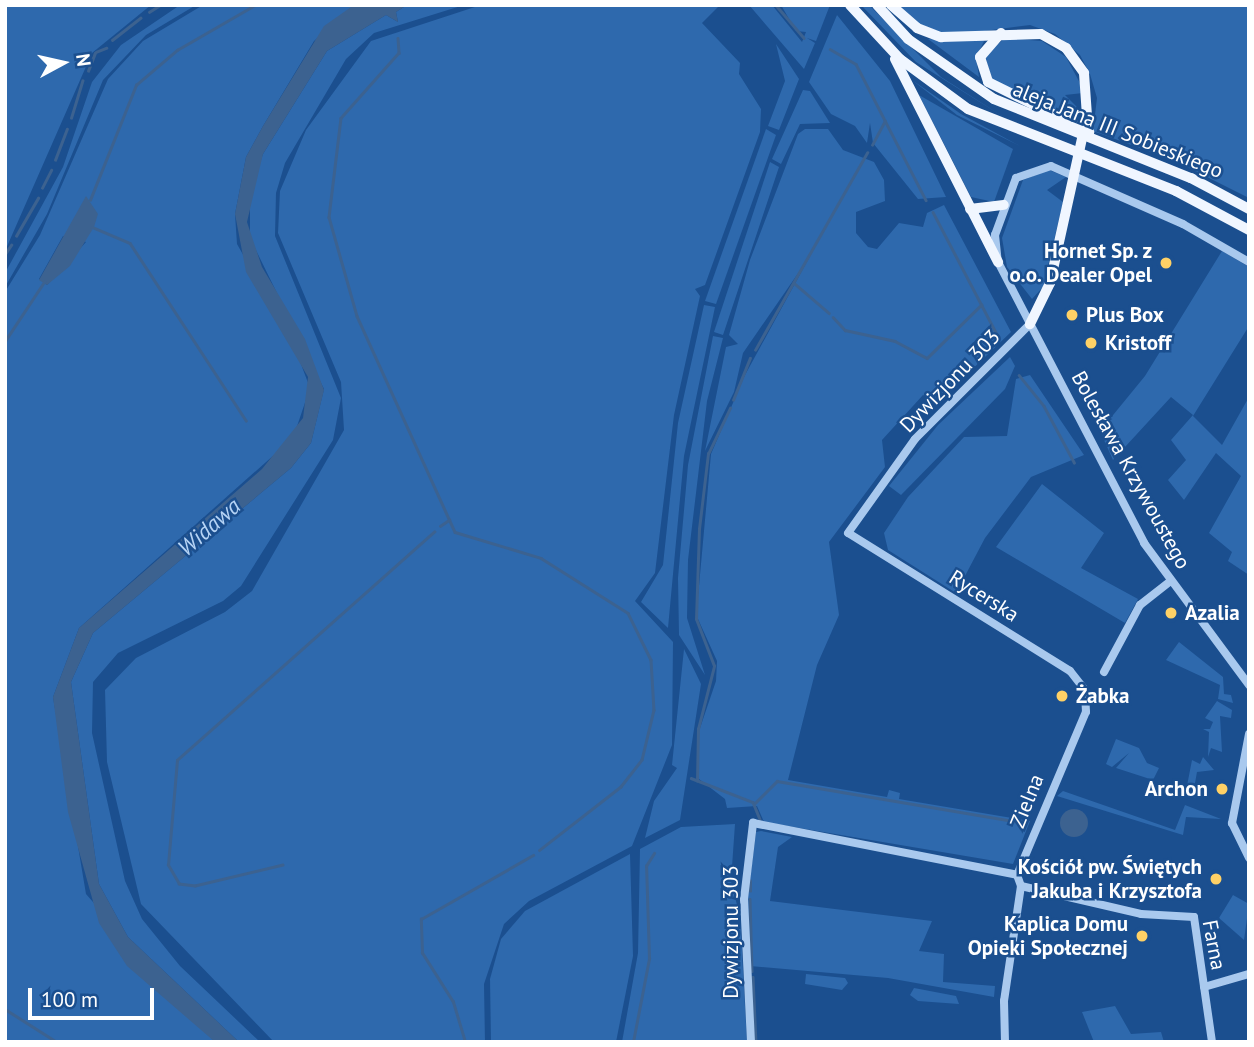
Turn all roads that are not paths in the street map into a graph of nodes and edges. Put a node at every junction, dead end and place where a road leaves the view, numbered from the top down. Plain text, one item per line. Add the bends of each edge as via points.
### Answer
1 (850, 5) edge
2 (877, 5) edge
3 (891, 5) edge
4 (1006, 32) junction
5 (891, 50) junction
6 (1125, 152) junction
7 (1004, 205) junction
8 (970, 209) junction
9 (1249, 209) edge
10 (1247, 230) edge
11 (998, 262) junction
12 (1249, 262) edge
13 (1044, 302) junction
14 (1020, 303) junction
15 (1030, 324) junction
16 (848, 533) joint
17 (1169, 582) junction
18 (1104, 672) dead end
19 (1249, 685) edge
20 (1087, 701) joint
21 (1249, 734) edge
22 (1249, 858) edge
23 (1017, 875) junction
24 (1021, 886) junction
25 (1249, 974) edge
26 (1204, 987) junction
27 (751, 1042) edge
28 (1005, 1042) edge
29 (1212, 1042) edge

1 - 5 main road
2 - 6 main road, aleja Jana III Sobieskiego via 973,87 1033,119
3 - 4 main road via 917,28 942,37
4 - 6 main road via 982,50 988,82
4 - 13 main road via 1041,34 1066,48 1084,73 1089,100
5 - 8 main road
5 - 10 main road, aleja Jana III Sobieskiego via 981,116 1176,191
6 - 9 main road, aleja Jana III Sobieskiego
7 - 8 main road
7 - 11 street via 996,229
7 - 12 street via 1020,174 1051,166
8 - 11 main road
11 - 14 street, Bolesława Krzywoustego
13 - 14 street
13 - 15 main road
14 - 15 street, Bolesława Krzywoustego
15 - 16 street, Dywizjonu 303 via 915,439
15 - 17 street, Bolesława Krzywoustego
16 - 20 street, Rycerska via 1070,671
17 - 18 street via 1140,605
17 - 19 street, Bolesława Krzywoustego
20 - 23 street, Zielna
21 - 22 street via 1231,823
23 - 24 street
23 - 27 street, Dywizjonu 303 via 753,823 744,899
24 - 26 street, Farna via 1141,914 1191,914
24 - 28 street via 1004,1000
25 - 26 street
26 - 29 street

